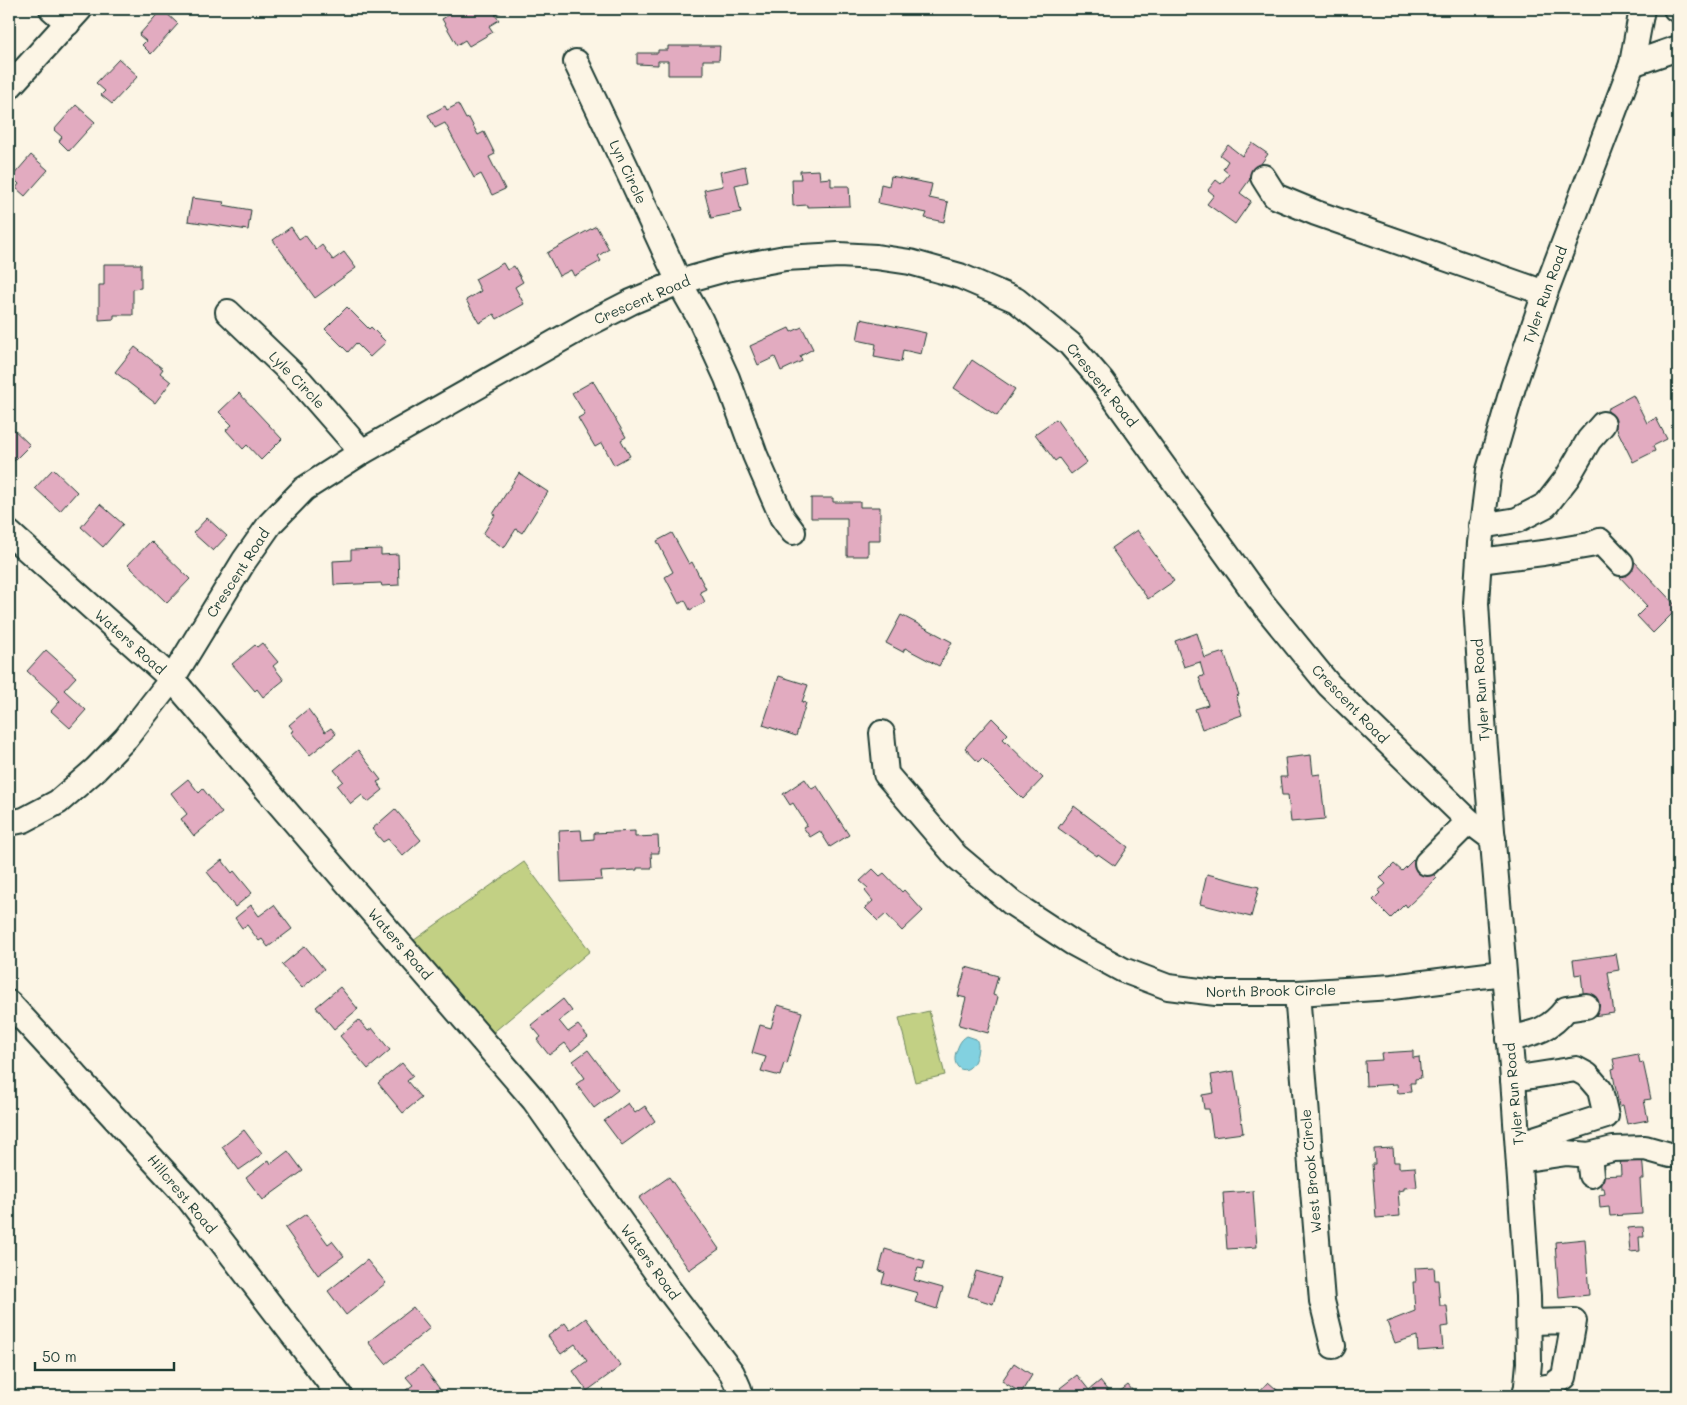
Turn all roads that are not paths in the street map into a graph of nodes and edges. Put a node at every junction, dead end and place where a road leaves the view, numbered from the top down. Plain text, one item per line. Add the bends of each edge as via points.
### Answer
1 (1642, 9) edge
2 (67, 13) edge
3 (1678, 48) edge
4 (576, 62) dead end
5 (1632, 64) junction
6 (9, 87) edge
7 (1263, 177) dead end
8 (679, 282) junction
9 (1544, 293) junction
10 (228, 312) dead end
11 (1604, 424) dead end
12 (362, 452) junction
13 (1481, 526) junction
14 (793, 532) dead end
15 (9, 533) edge
16 (1479, 561) junction
17 (1621, 563) dead end
18 (172, 679) junction
19 (882, 733) dead end
20 (1469, 821) junction
21 (9, 823) edge
22 (1493, 840) junction
23 (1427, 863) dead end
24 (1504, 973) junction
25 (1297, 993) junction
26 (9, 1003) edge
27 (1586, 1006) dead end
28 (1510, 1039) junction
29 (1513, 1078) junction
30 (1518, 1152) junction
31 (1670, 1155) dead end
32 (1530, 1322) junction
33 (1334, 1346) dead end
34 (1526, 1393) edge
35 (340, 1396) edge
36 (738, 1396) edge

1 - 5 street, Tyler Run Road
2 - 6 street
3 - 5 street
4 - 8 street, Lyn Circle
5 - 9 street, Tyler Run Road
7 - 9 street via 1276,196 1284,200
8 - 12 street, Crescent Road via 586,325
8 - 14 street, Lyn Circle via 728,378 755,455 782,517
8 - 20 street, Crescent Road via 726,268 785,258 858,256 893,259 940,269 1016,300 1070,344 1102,381 1259,599 1329,685
9 - 13 street, Tyler Run Road via 1489,470
10 - 12 street, Lyle Circle via 300,381
11 - 13 street via 1589,440 1567,478 1546,505 1517,520
12 - 18 street, Crescent Road via 304,489 270,524
13 - 16 street, Tyler Run Road
15 - 18 street, Waters Road
16 - 17 street via 1544,561 1600,541
16 - 22 street, Tyler Run Road via 1476,603
18 - 21 street, Crescent Road via 126,738 96,769 58,802 24,820
18 - 36 street, Waters Road via 534,1100 732,1373
19 - 25 street, North Brook Circle via 886,774 956,856 1012,903 1073,944 1123,970 1168,986 1216,993
20 - 22 street, Crescent Road
20 - 23 street
22 - 24 street, Tyler Run Road
24 - 25 street, North Brook Circle via 1392,987
24 - 28 street, Tyler Run Road
25 - 33 street, West Brook Circle via 1322,1301
26 - 35 street, Hillcrest Road via 189,1199
27 - 28 street via 1566,1009 1562,1027
28 - 29 street, Tyler Run Road
29 - 30 street, Tyler Run Road
29 - 30 street via 1576,1070 1600,1090 1607,1126
30 - 31 street via 1567,1154 1590,1165 1613,1149 1645,1148
30 - 32 street, Tyler Run Road
32 - 34 street, Tyler Run Road
32 - 34 street via 1578,1314 1564,1376 1552,1386

